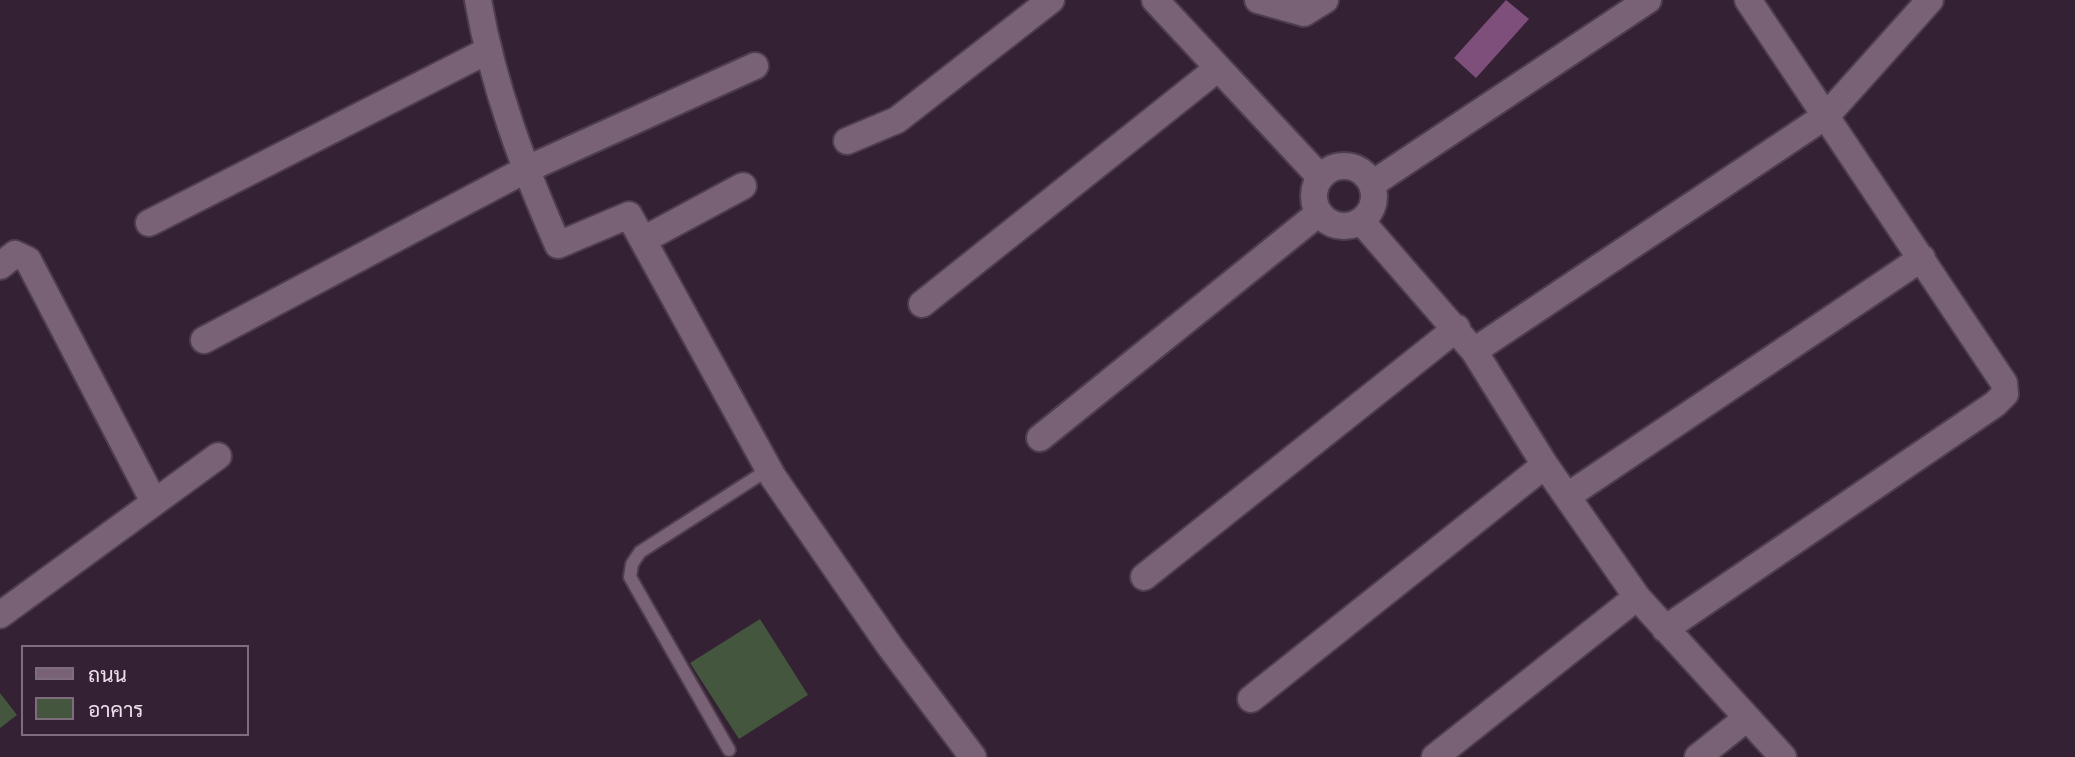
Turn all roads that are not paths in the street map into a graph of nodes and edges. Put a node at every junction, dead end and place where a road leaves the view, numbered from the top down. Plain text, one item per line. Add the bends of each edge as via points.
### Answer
1 (478, 0) edge
2 (1051, 0) edge
3 (1155, 0) edge
4 (1258, 0) edge
5 (1325, 0) edge
6 (1648, 0) edge
7 (1748, 0) edge
8 (1930, 0) edge
9 (487, 51) junction
10 (755, 66) dead end
11 (1217, 69) junction
12 (1827, 115) junction
13 (847, 141) dead end
14 (525, 170) junction
15 (1320, 177) junction
16 (1372, 184) junction
17 (743, 186) dead end
18 (1320, 213) junction
19 (1361, 221) junction
20 (149, 223) dead end
21 (643, 240) junction
22 (1922, 258) junction
23 (0, 266) edge
24 (922, 304) dead end
25 (1457, 328) junction
26 (204, 340) dead end
27 (1475, 351) junction
28 (1040, 438) dead end
29 (218, 456) dead end
30 (1545, 465) junction
31 (769, 469) junction
32 (1569, 495) junction
33 (154, 502) junction
34 (1144, 577) dead end
35 (1637, 597) junction
36 (0, 615) edge
37 (1665, 629) junction
38 (1251, 699) dead end
39 (1747, 718) junction
40 (729, 750) dead end
41 (973, 757) edge
42 (1435, 757) edge
43 (1698, 757) edge
44 (1783, 757) edge

1 - 9 street
2 - 13 street via 897,120
3 - 11 street
4 - 5 street via 1304,13
6 - 16 street
7 - 12 street
8 - 12 street
9 - 14 street
9 - 20 street
10 - 14 street
11 - 15 street
11 - 24 street
12 - 22 street
12 - 27 street
14 - 21 street via 558,245 629,215
14 - 26 street
15 - 16 street via 1338,166 1348,166 1358,169
15 - 18 street via 1314,195
16 - 19 street via 1373,205
17 - 21 street
18 - 19 street via 1334,224
18 - 28 street
19 - 25 street
21 - 31 street
22 - 32 street
22 - 37 street via 2004,383 2005,394
23 - 33 street via 15,254 29,260
25 - 27 street
25 - 34 street
27 - 30 street
29 - 33 street
30 - 32 street
30 - 38 street
31 - 40 lane via 640,552 630,577
31 - 41 street via 891,648
32 - 35 street
33 - 36 street
35 - 37 street
35 - 42 street
37 - 39 street
39 - 43 street
39 - 44 street

